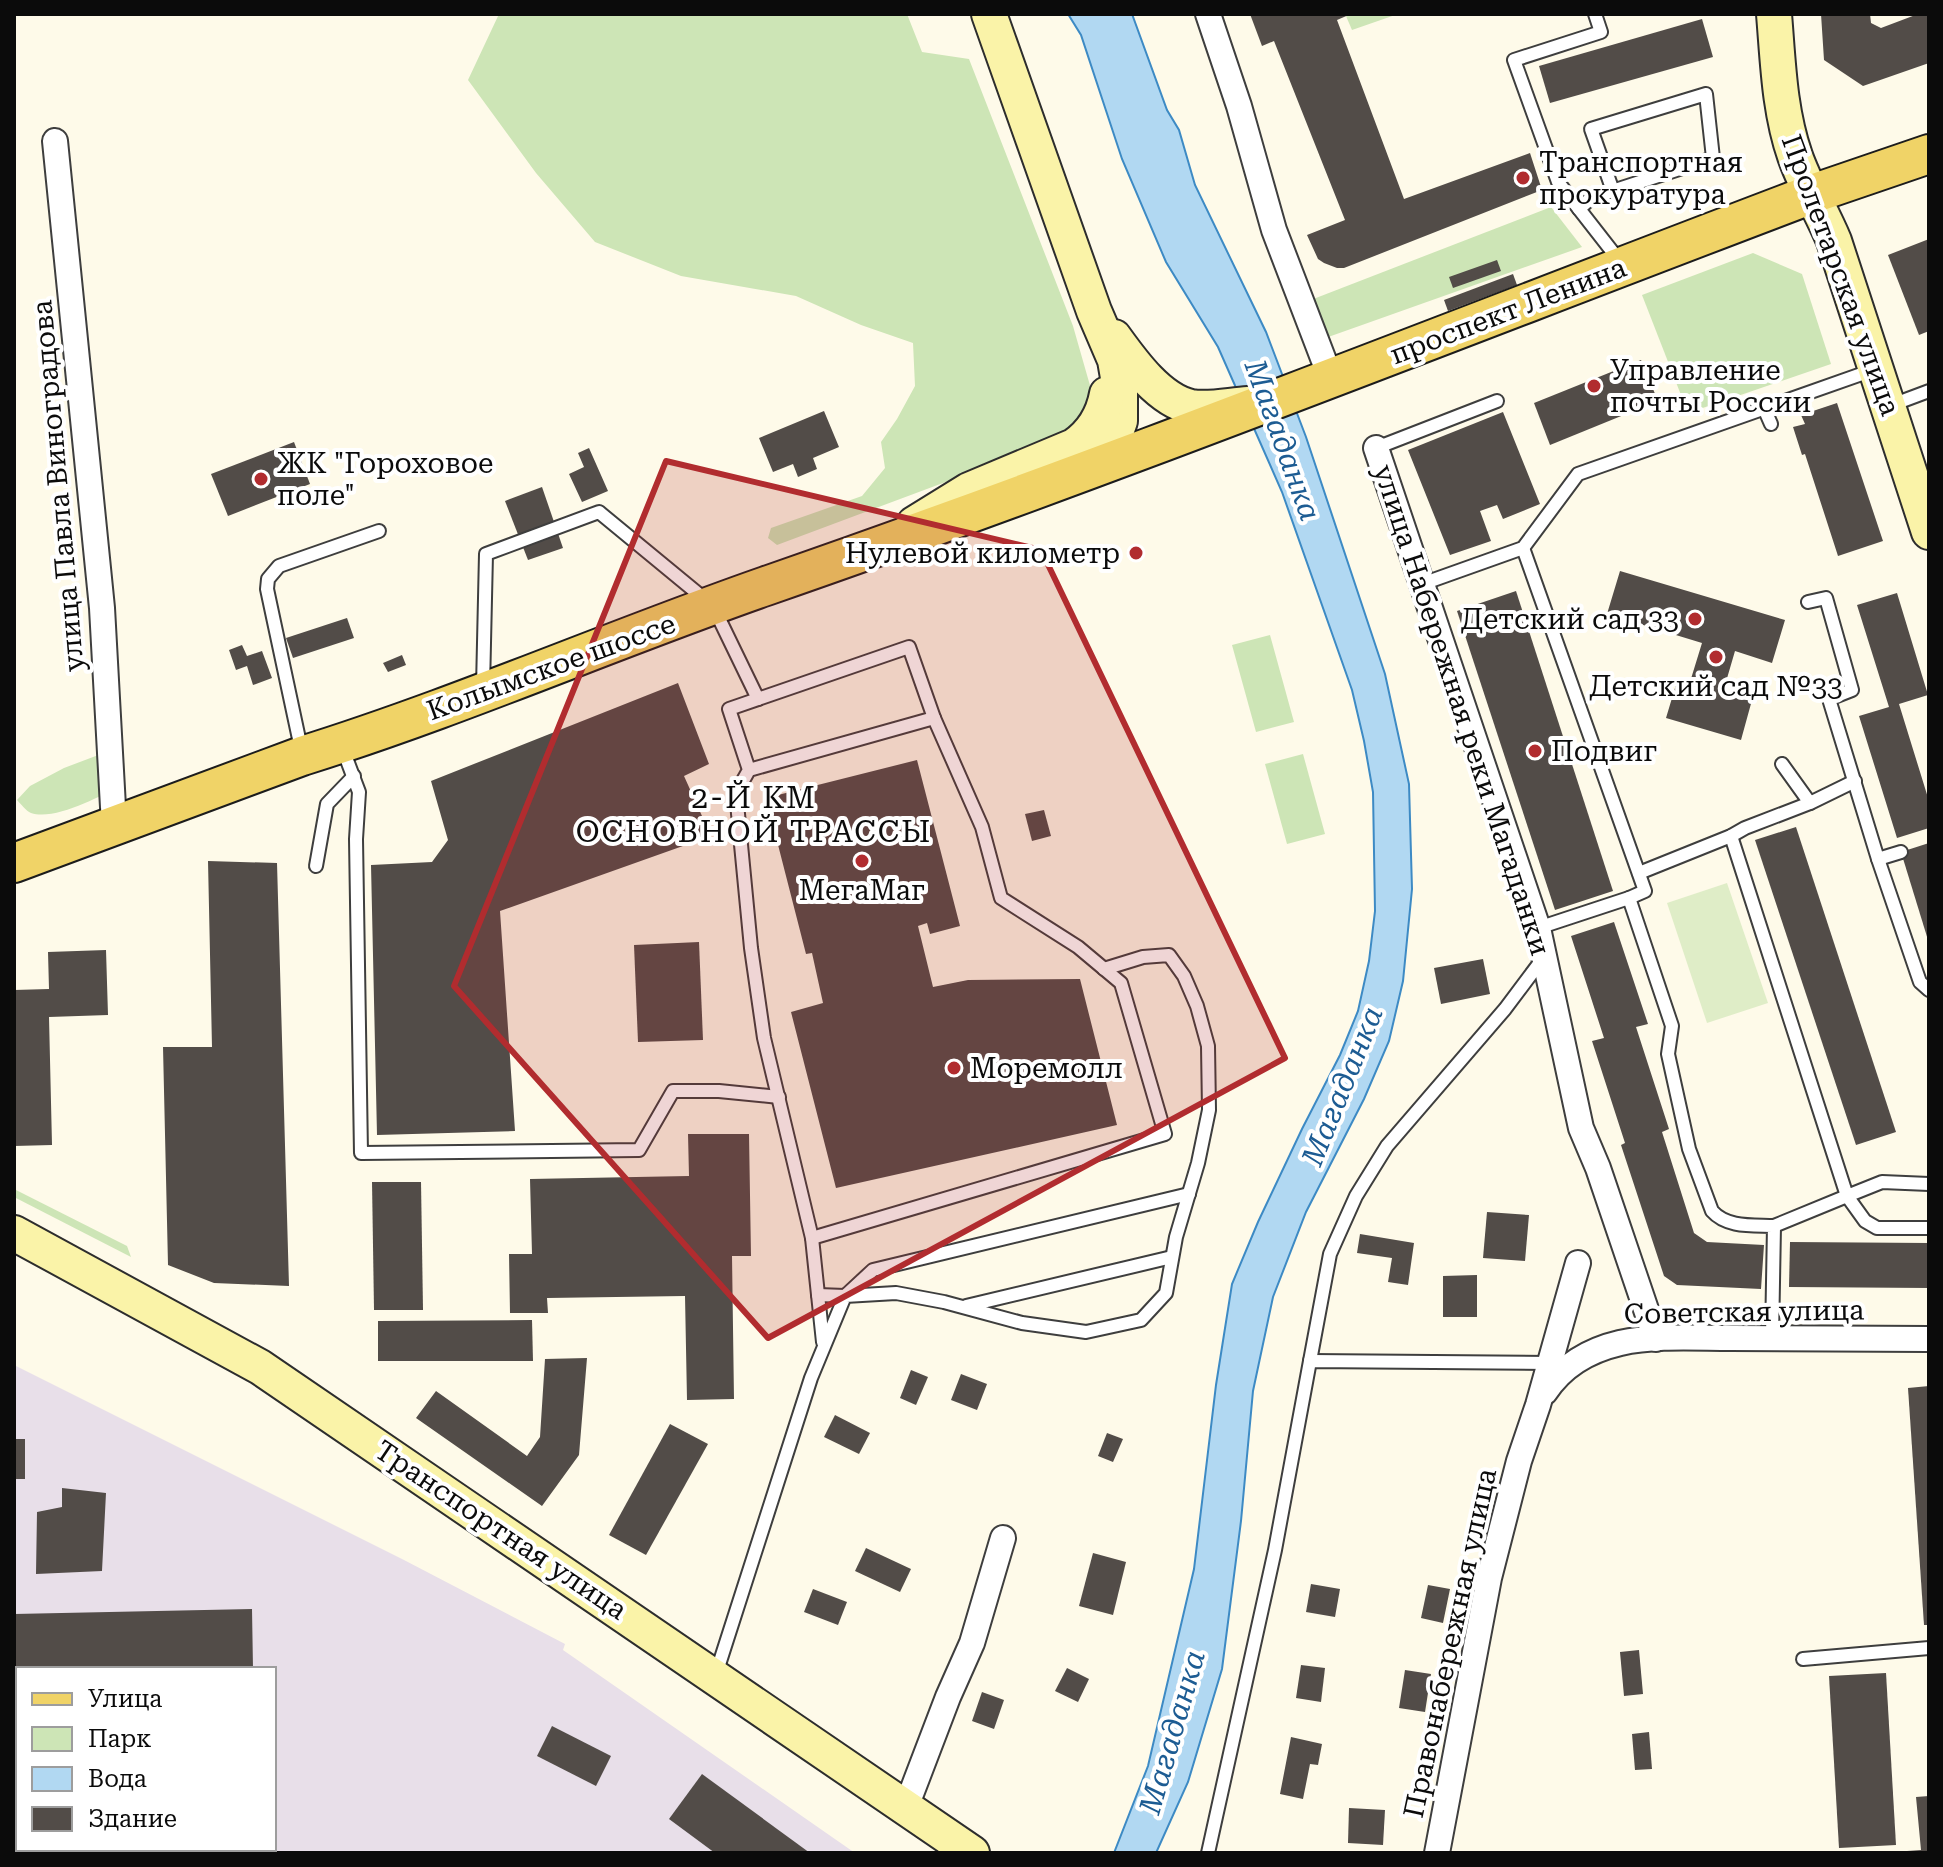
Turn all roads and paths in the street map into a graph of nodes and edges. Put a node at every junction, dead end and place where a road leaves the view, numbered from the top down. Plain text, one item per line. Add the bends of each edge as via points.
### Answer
1 (989, 14) edge
2 (1208, 14) edge
3 (1595, 14) edge
4 (1774, 14) edge
5 (55, 141) dead end
6 (1929, 154) edge
7 (1613, 191) junction
8 (1812, 194) junction
9 (1579, 209) junction
10 (1624, 266) junction
11 (1094, 311) junction
12 (1876, 369) junction
13 (1325, 381) junction
14 (1929, 391) edge
15 (1497, 401) dead end
16 (1889, 406) junction
17 (1764, 408) junction
18 (1205, 416) junction
19 (1771, 424) dead end
20 (1376, 448) joint
21 (1088, 471) junction
22 (379, 531) dead end
23 (1929, 532) edge
24 (878, 547) junction
25 (1523, 548) junction
26 (1422, 584) junction
27 (1808, 602) dead end
28 (713, 606) junction
29 (482, 692) junction
30 (758, 699) junction
31 (934, 718) junction
32 (302, 756) junction
33 (347, 760) junction
34 (1782, 764) dead end
35 (749, 770) junction
36 (1855, 781) junction
37 (1810, 803) junction
38 (114, 825) junction
39 (1731, 836) junction
40 (1901, 852) dead end
41 (1878, 859) junction
42 (14, 863) edge
43 (316, 866) dead end
44 (1639, 873) junction
45 (1629, 898) junction
46 (1538, 928) junction
47 (1544, 957) junction
48 (1104, 969) junction
49 (1929, 990) edge
50 (779, 1097) junction
51 (1929, 1184) edge
52 (1189, 1194) junction
53 (1847, 1196) junction
54 (1774, 1226) junction
55 (1929, 1228) edge
56 (14, 1233) edge
57 (812, 1238) junction
58 (1172, 1257) junction
59 (1578, 1263) dead end
60 (818, 1295) junction
61 (845, 1296) junction
62 (962, 1307) junction
63 (1772, 1338) junction
64 (1656, 1339) junction
65 (1929, 1339) edge
66 (823, 1345) junction
67 (1310, 1361) junction
68 (1550, 1363) junction
69 (1538, 1405) junction
70 (1003, 1538) dead end
71 (1929, 1648) edge
72 (1803, 1659) dead end
73 (715, 1677) junction
74 (906, 1807) junction
75 (972, 1853) edge
76 (1208, 1853) edge
77 (1437, 1853) edge

1 - 11 street
2 - 13 street
3 - 9 lane via 1601,32 1514,60 1558,182
4 - 8 street, Пролетарская улица via 1784,118
5 - 38 street, улица Павла Виноградова via 102,608
6 - 8 main road, проспект Ленина
7 - 7 lane via 1713,158 1706,94 1591,129
7 - 9 lane via 1591,198
8 - 10 main road, проспект Ленина
8 - 12 street, Пролетарская улица via 1834,241
9 - 10 lane
10 - 13 main road, проспект Ленина
11 - 18 street via 1138,370 1171,398
11 - 21 street via 1115,360 1121,410 1113,441
11 - 24 street via 1108,385 1103,412 1090,434 1074,446 969,490
12 - 16 street, Пролетарская улица
12 - 17 lane
13 - 18 main road, проспект Ленина via 1267,403
14 - 16 lane
15 - 20 lane
16 - 23 street, Пролетарская улица
17 - 19 lane
17 - 25 lane via 1578,474
18 - 21 main road, проспект Ленина
20 - 26 street, улица Набережная реки Магаданки
21 - 24 main road, Колымское шоссе
22 - 32 lane via 279,566 268,579
24 - 28 main road, Колымское шоссе
25 - 26 lane
25 - 44 lane
26 - 46 street, улица Набережная реки Магаданки
27 - 36 lane via 1826,598 1852,690 1829,699
28 - 29 main road, Колымское шоссе
28 - 29 lane via 599,512 525,539 486,554
28 - 30 lane
29 - 33 main road, Колымское шоссе
30 - 31 lane via 909,647
30 - 35 lane via 729,709
31 - 35 lane
31 - 48 lane via 982,827 1001,898
32 - 33 main road, Колымское шоссе
32 - 38 main road, Колымское шоссе
33 - 43 lane via 327,804
33 - 50 lane via 359,792 361,1153 639,1150 673,1091
34 - 37 lane
35 - 50 lane via 736,793 755,978
36 - 37 lane
36 - 41 lane
37 - 39 lane
38 - 42 main road, Колымское шоссе
39 - 44 lane
39 - 53 lane
40 - 41 lane
41 - 49 lane via 1920,982
44 - 45 lane via 1645,891
45 - 46 lane
45 - 54 lane via 1672,1026 1668,1054 1689,1149 1712,1211 1728,1223
46 - 47 street, улица Набережная реки Магаданки
47 - 64 street, улица Набережная реки Магаданки via 1581,1128
47 - 67 lane via 1387,1146 1356,1196 1330,1254
48 - 52 lane via 1169,955 1197,1006 1208,1046 1209,1110
48 - 57 lane via 1121,983 1165,1134
50 - 57 lane
51 - 53 lane via 1882,1182
52 - 58 lane
52 - 61 lane via 873,1270
53 - 54 lane
53 - 55 lane via 1877,1228
54 - 63 lane
56 - 73 street, Транспортная улица via 260,1367
57 - 60 lane
58 - 62 lane
58 - 62 lane via 1166,1293 1141,1320 1086,1332
59 - 68 street, Правонабережная улица
60 - 61 lane
60 - 66 lane
61 - 62 lane via 896,1293
61 - 66 lane
63 - 64 street, Советская улица
63 - 65 street, Советская улица
64 - 69 street, Советская улица via 1621,1342 1578,1360 1553,1379
66 - 73 lane
67 - 68 lane
67 - 76 lane via 1275,1550
68 - 69 street, Правонабережная улица
69 - 77 street, Правонабережная улица via 1489,1578
70 - 74 street via 972,1643
71 - 72 lane
73 - 74 street, Транспортная улица
74 - 75 street, Транспортная улица

